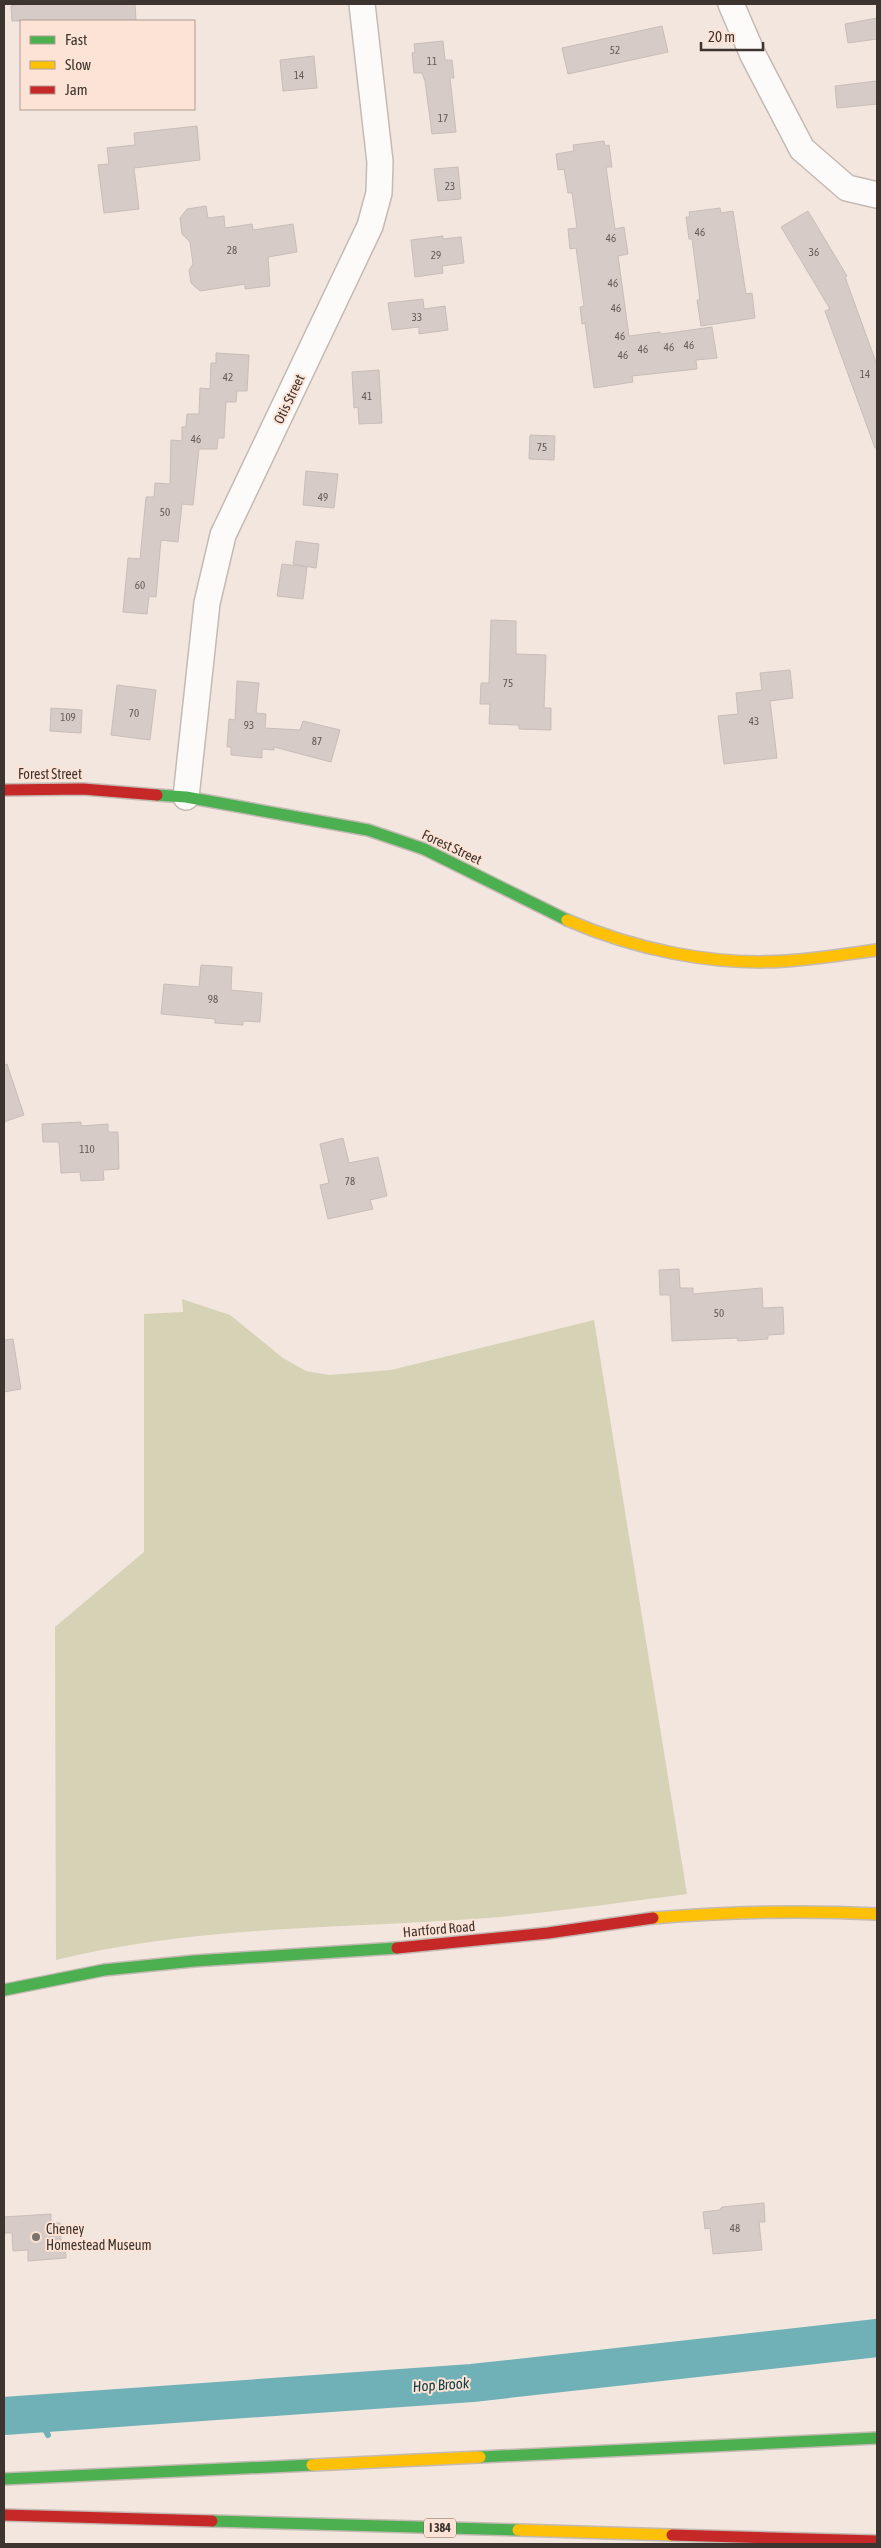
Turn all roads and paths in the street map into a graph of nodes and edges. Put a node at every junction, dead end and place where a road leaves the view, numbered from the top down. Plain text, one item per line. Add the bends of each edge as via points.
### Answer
1 (362, 4) edge
2 (731, 4) edge
3 (877, 195) edge
4 (4, 790) edge
5 (186, 797) junction
6 (877, 950) edge
7 (877, 1914) edge
8 (4, 1990) edge
9 (877, 2438) edge
10 (4, 2479) edge
11 (4, 2515) edge
12 (877, 2541) edge

1 - 5 street, Otis Street via 380,162 380,193 370,226 223,535 207,603
2 - 3 street via 753,55 802,149 847,188
4 - 5 main road, Forest Street via 83,789
5 - 6 main road, Forest Street via 368,830 424,849 560,917 624,942 715,959 755,962
7 - 8 main road, Hartford Road via 803,1910 636,1918 427,1946 104,1970
9 - 10 main road
11 - 12 main road, I 384

